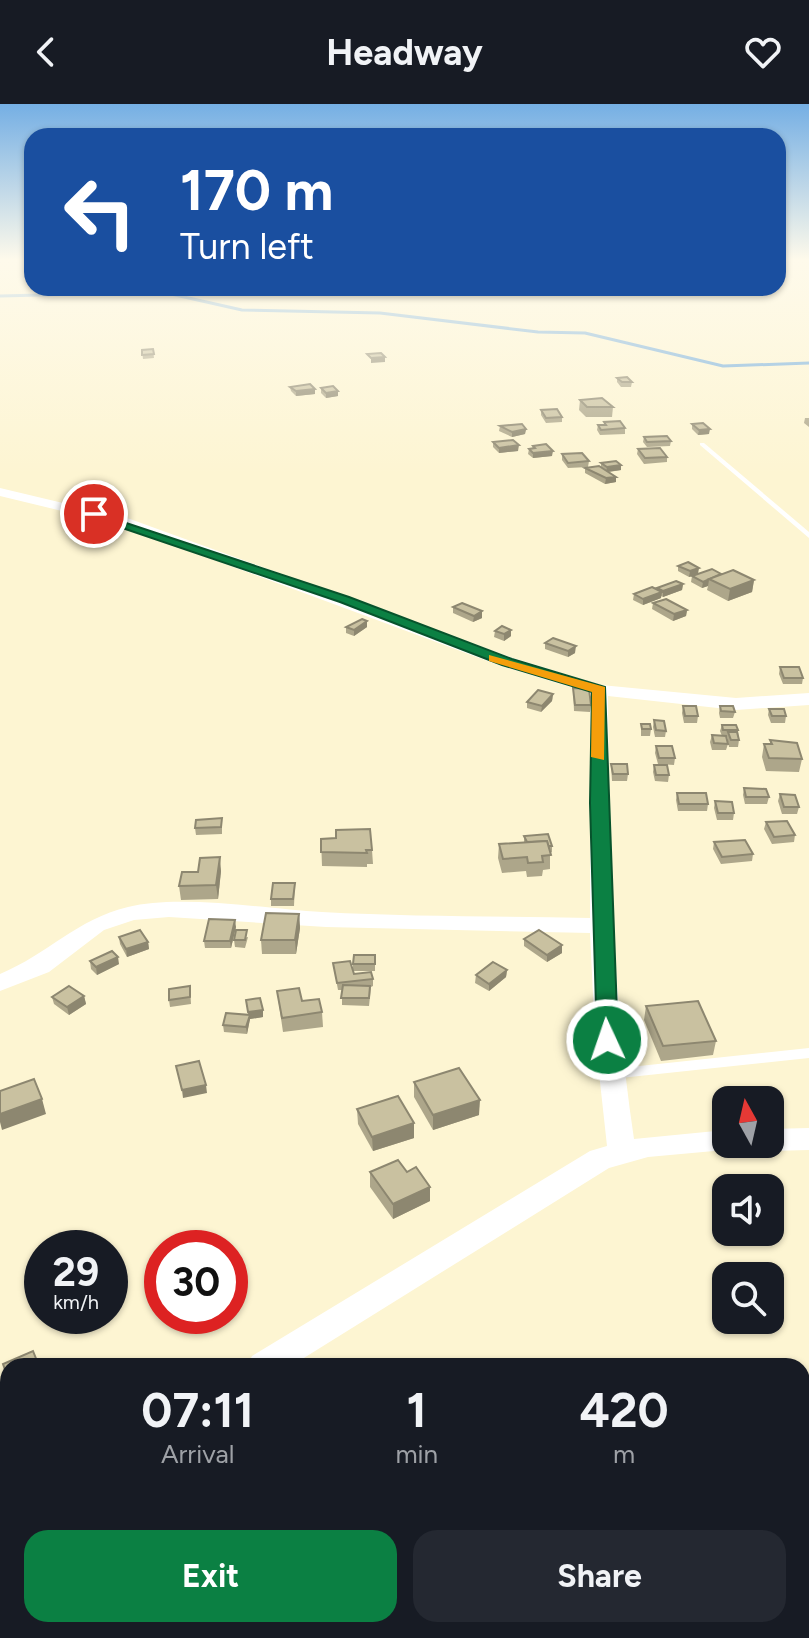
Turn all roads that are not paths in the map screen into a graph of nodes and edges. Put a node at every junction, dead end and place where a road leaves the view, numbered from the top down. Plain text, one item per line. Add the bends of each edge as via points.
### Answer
1 (702, 444) dead end
2 (0, 492) edge
3 (809, 536) edge
4 (599, 690) junction
5 (809, 699) edge
6 (602, 926) junction
7 (0, 983) edge
8 (809, 1053) edge
9 (610, 1074) junction
10 (809, 1139) edge
11 (784, 1140) edge
12 (712, 1142) edge
13 (622, 1151) junction
14 (276, 1358) edge

1 - 3 lane
2 - 4 street via 125,522 507,662
4 - 5 street via 726,703
4 - 6 street
6 - 7 street via 326,920 169,910 132,913 96,925 41,966
6 - 9 street
8 - 9 lane
9 - 13 street
10 - 11 street
12 - 13 street
13 - 14 street via 600,1159

